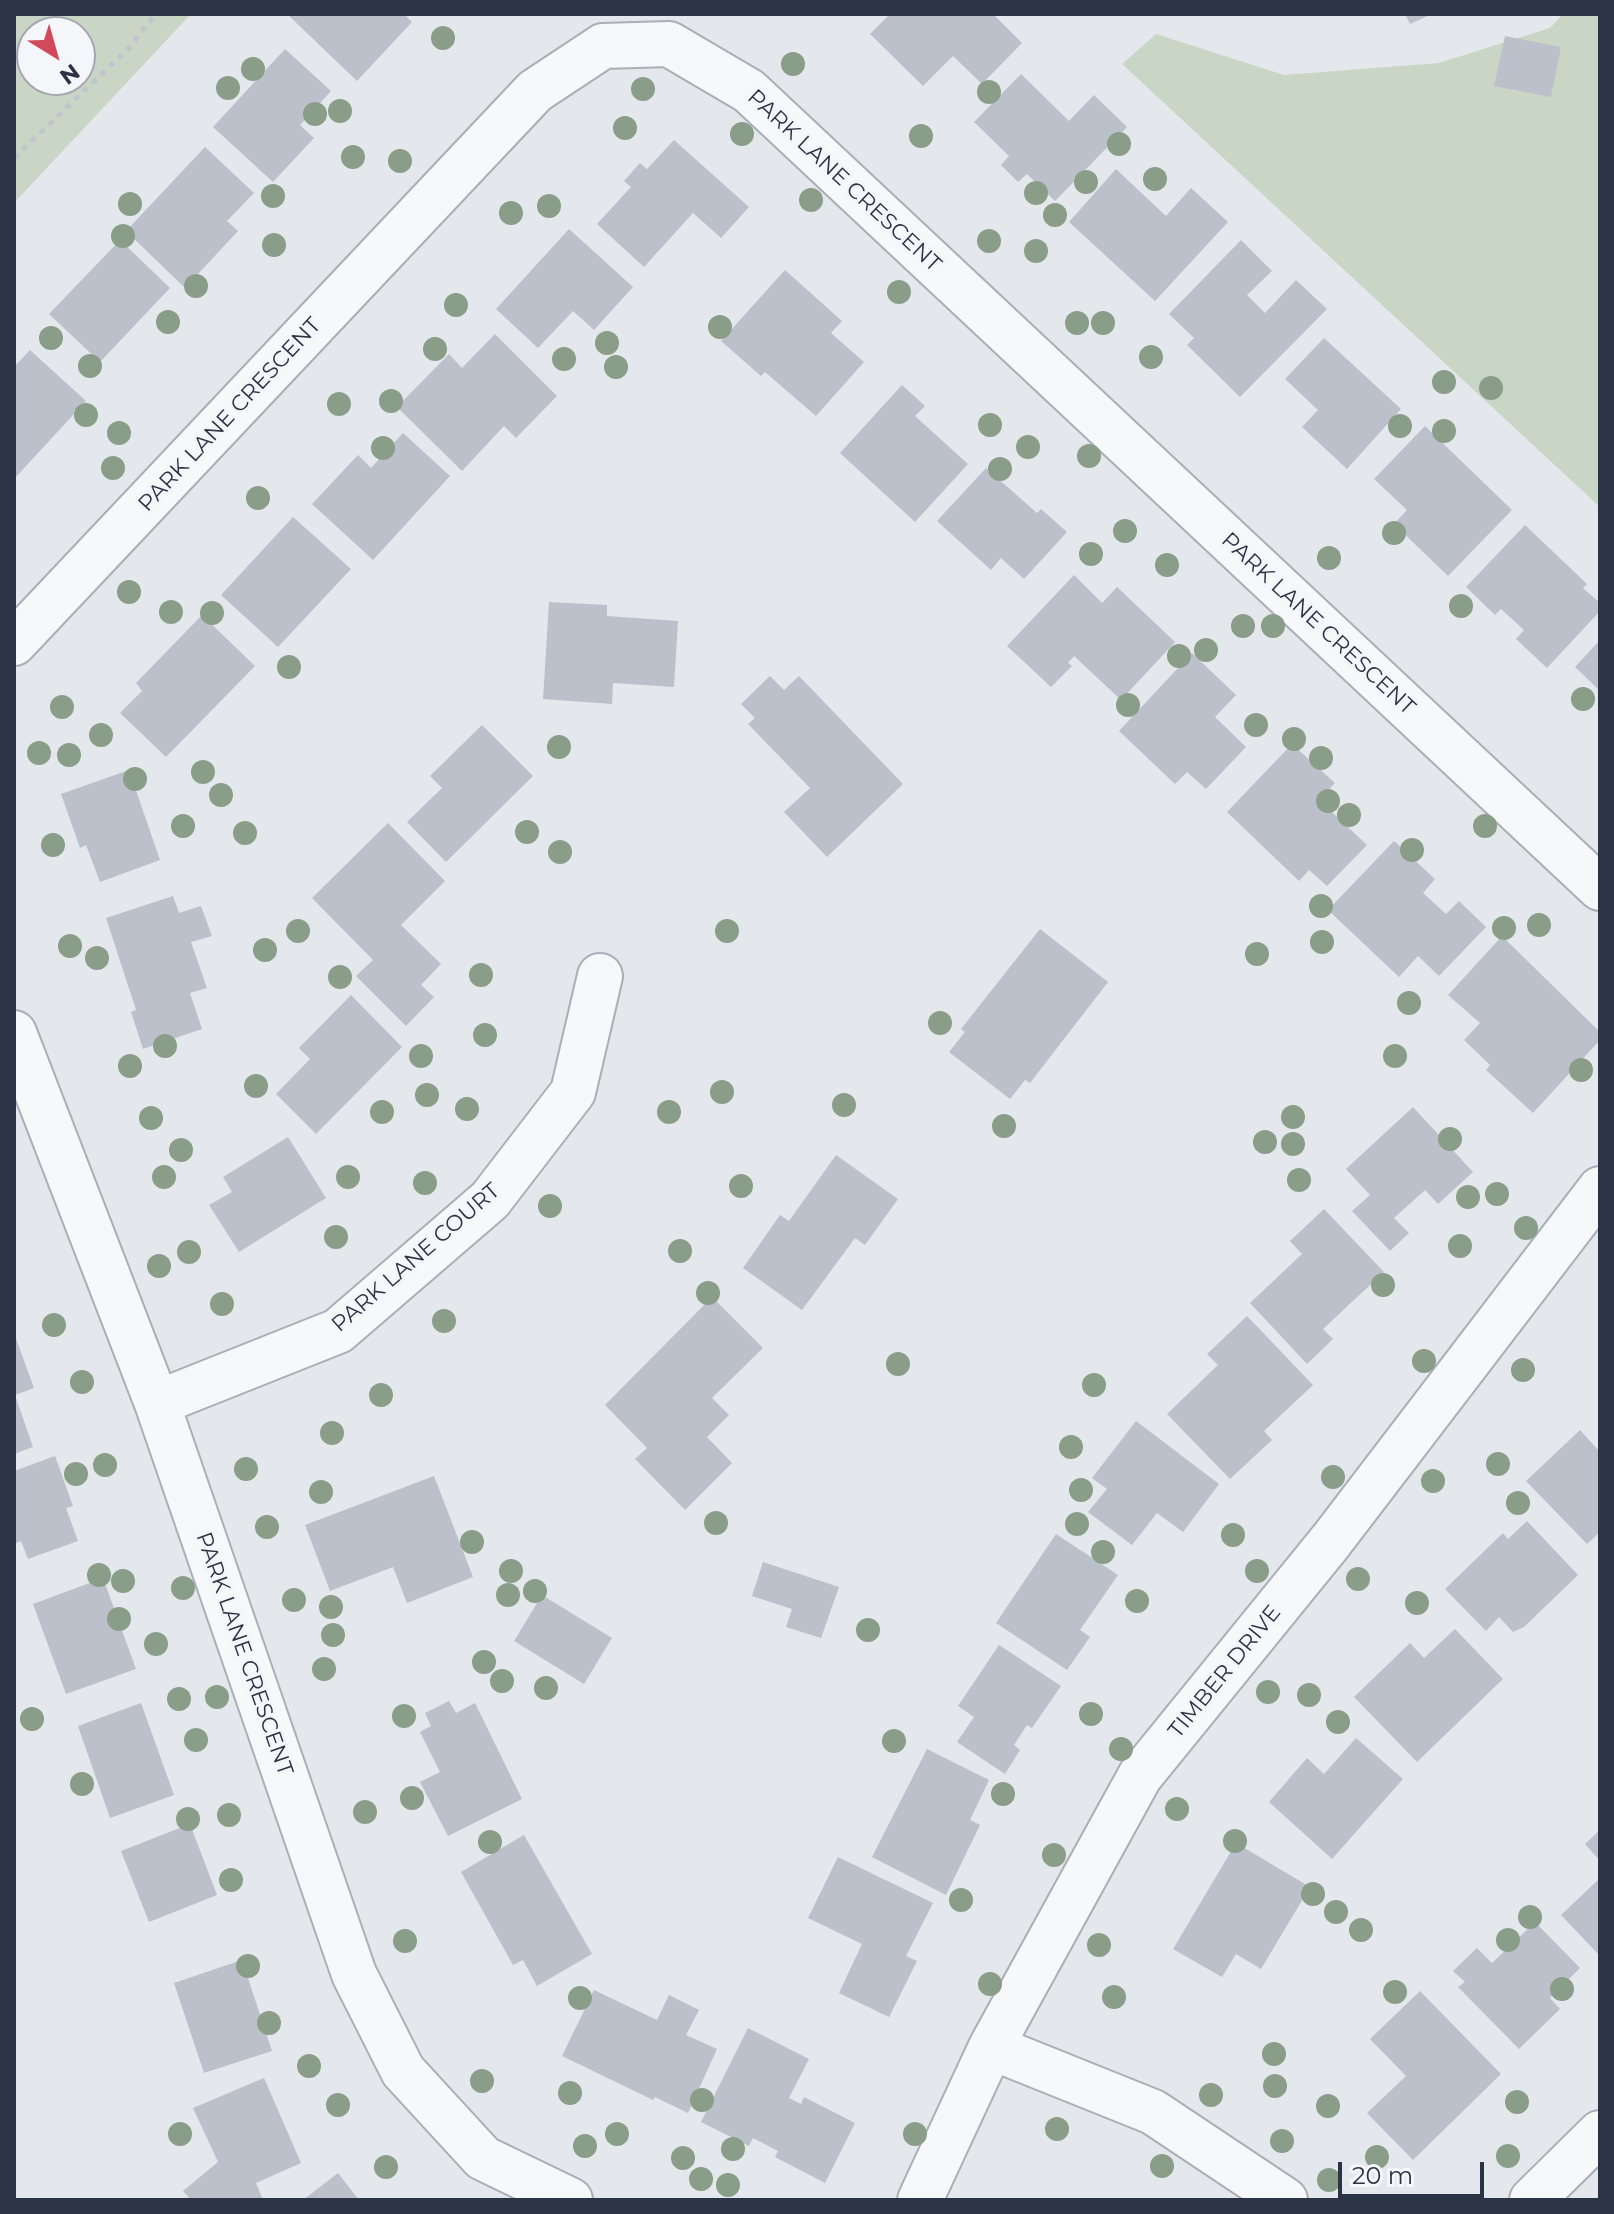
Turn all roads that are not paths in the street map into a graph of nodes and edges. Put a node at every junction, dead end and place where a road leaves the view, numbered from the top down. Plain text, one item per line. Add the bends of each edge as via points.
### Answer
1 (14, 643) edge
2 (1600, 888) edge
3 (600, 976) dead end
4 (14, 1033) edge
5 (1600, 1189) edge
6 (157, 1403) junction
7 (991, 2047) junction
8 (1600, 2133) edge
9 (570, 2200) edge
10 (920, 2200) edge
11 (1285, 2200) edge
12 (1532, 2200) edge

1 - 2 street, PARK LANE CRESCENT via 535,91 603,46 669,44 749,91
3 - 6 street, PARK LANE COURT via 573,1092 490,1200 338,1331
4 - 6 street, PARK LANE CRESCENT
5 - 7 street, TIMBER DRIVE via 1331,1541 1140,1776
6 - 9 street, PARK LANE CRESCENT via 354,1974 403,2071 483,2158
7 - 10 street, TIMBER DRIVE
7 - 11 street via 1153,2112
8 - 12 street

